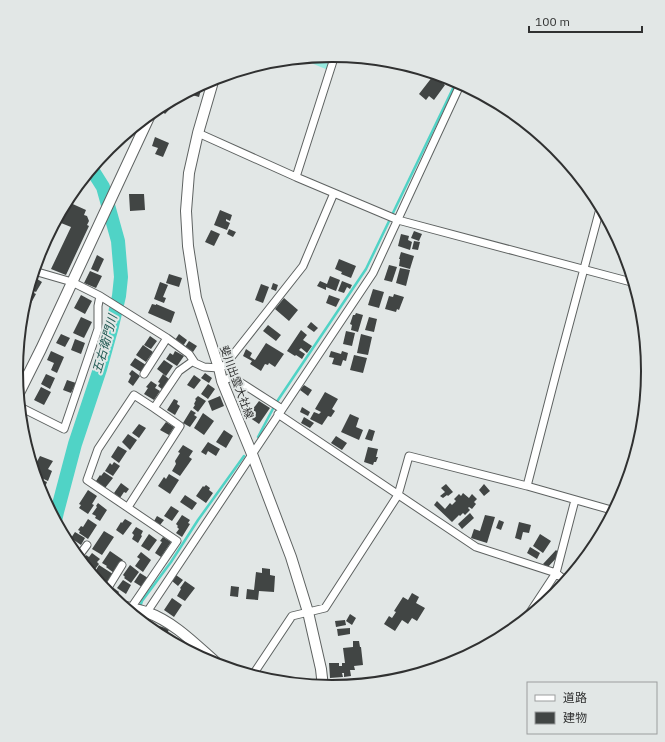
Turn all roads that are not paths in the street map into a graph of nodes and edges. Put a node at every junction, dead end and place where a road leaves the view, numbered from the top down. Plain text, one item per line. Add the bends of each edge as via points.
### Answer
1 (333, 62) edge
2 (212, 86) edge
3 (459, 88) edge
4 (145, 124) edge
5 (198, 133) junction
6 (296, 176) junction
7 (334, 192) junction
8 (599, 213) edge
9 (398, 220) junction
10 (584, 269) junction
11 (39, 272) edge
12 (628, 281) edge
13 (72, 282) junction
14 (100, 296) junction
15 (167, 338) junction
16 (193, 361) junction
17 (219, 368) junction
18 (144, 374) dead end
19 (222, 381) junction
20 (24, 383) edge
21 (154, 408) junction
22 (26, 410) edge
23 (280, 412) junction
24 (252, 454) junction
25 (527, 486) junction
26 (398, 495) junction
27 (575, 500) junction
28 (128, 507) junction
29 (609, 509) edge
30 (87, 545) dead end
31 (82, 552) edge
32 (122, 565) dead end
33 (556, 574) junction
34 (562, 579) edge
35 (110, 585) edge
36 (129, 605) edge
37 (536, 605) edge
38 (308, 612) junction
39 (144, 615) edge
40 (205, 653) edge
41 (255, 671) edge
42 (323, 680) edge

1 - 6 street
2 - 5 main road, 斐川出雲大社線
3 - 9 street
4 - 13 main road
5 - 6 street
5 - 17 main road, 斐川出雲大社線 via 189,173 186,212 188,246 196,298
6 - 7 street
7 - 9 street
7 - 17 street via 303,266 225,365
8 - 10 street
9 - 10 street
9 - 23 street via 373,273
10 - 12 street
10 - 25 street
11 - 13 street
13 - 14 street
13 - 20 main road
14 - 15 street
14 - 22 street via 98,329 64,429
15 - 16 street via 189,354
15 - 18 street
16 - 17 street via 204,367
16 - 21 street via 179,371
17 - 19 main road, 斐川出雲大社線
19 - 23 street via 232,377
19 - 24 main road, 斐川出雲大社線
21 - 28 street via 180,426
21 - 28 street via 134,395 98,449 87,480
23 - 24 street
23 - 26 street
24 - 38 main road, 斐川出雲大社線 via 291,558
24 - 39 street
25 - 26 street via 409,456
25 - 27 street
26 - 33 street via 476,547
26 - 38 street via 325,608
27 - 29 street
27 - 33 street
28 - 36 street via 177,541
30 - 31 street
32 - 35 street
33 - 34 street
33 - 37 street
38 - 41 street via 292,616
38 - 42 main road, 斐川出雲大社線
39 - 40 main road via 167,622

